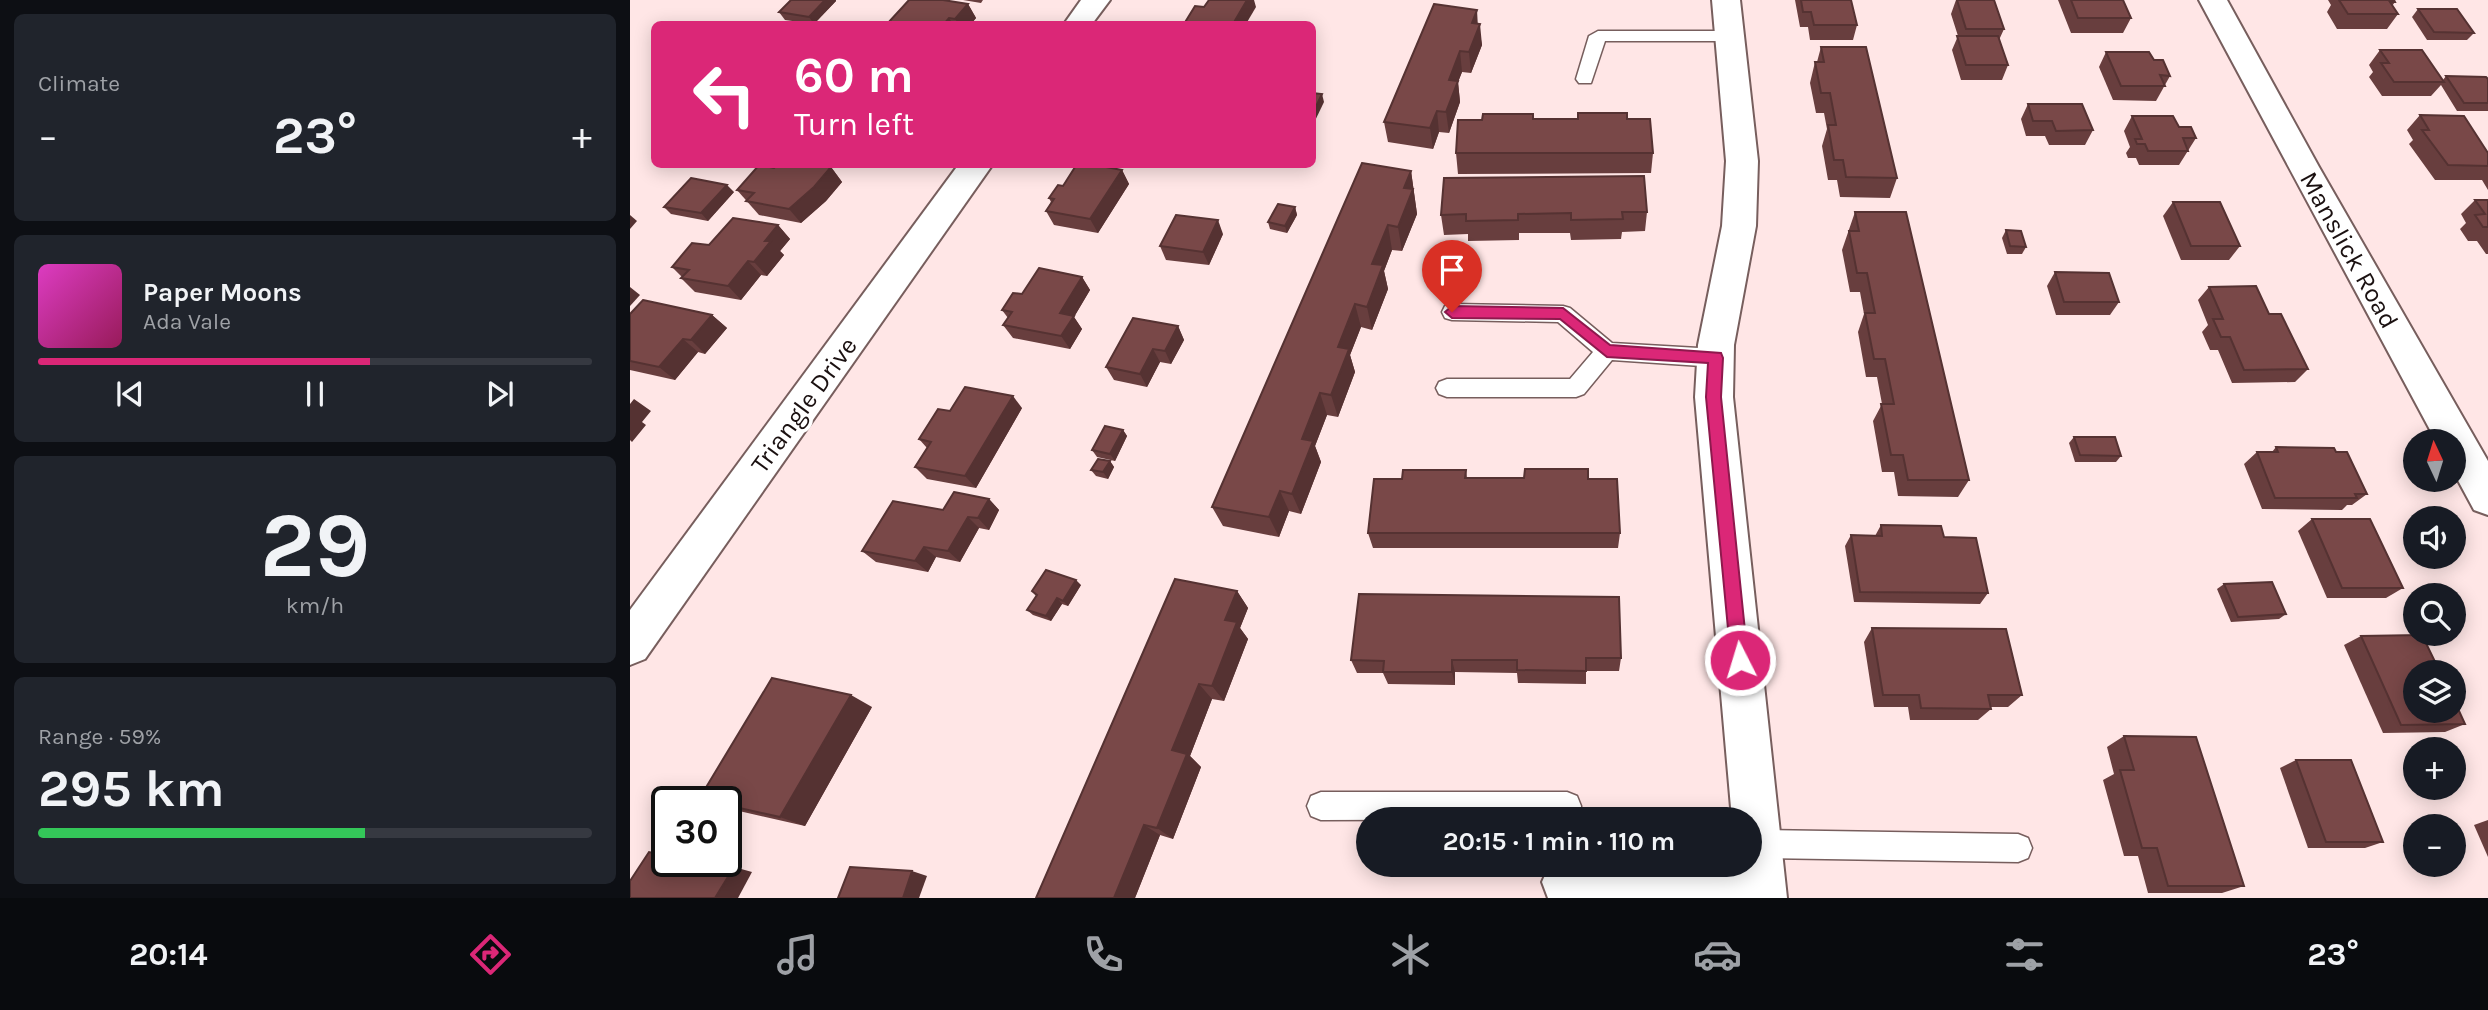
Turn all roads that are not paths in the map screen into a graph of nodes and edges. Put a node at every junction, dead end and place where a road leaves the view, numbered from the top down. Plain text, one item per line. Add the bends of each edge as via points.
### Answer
1 (1096, 0) edge
2 (2213, 0) edge
3 (1729, 18) edge
4 (1080, 21) edge
5 (1585, 79) dead end
6 (974, 168) edge
7 (1452, 312) dead end
8 (1607, 351) junction
9 (1716, 358) junction
10 (1447, 388) dead end
11 (2488, 498) edge
12 (630, 645) edge
13 (1321, 806) dead end
14 (1567, 807) edge
15 (1754, 807) edge
16 (2018, 848) dead end
17 (1762, 876) edge
18 (1728, 877) edge
19 (1563, 882) edge

1 - 4 street
2 - 11 street, Manslick Road
3 - 5 lane via 1598,36
3 - 9 street via 1742,161 1740,226
6 - 12 street, Triangle Drive
7 - 8 lane via 1563,314
8 - 9 lane
8 - 10 lane via 1576,388
9 - 15 street via 1714,397
13 - 14 lane
16 - 17 lane
18 - 19 street

